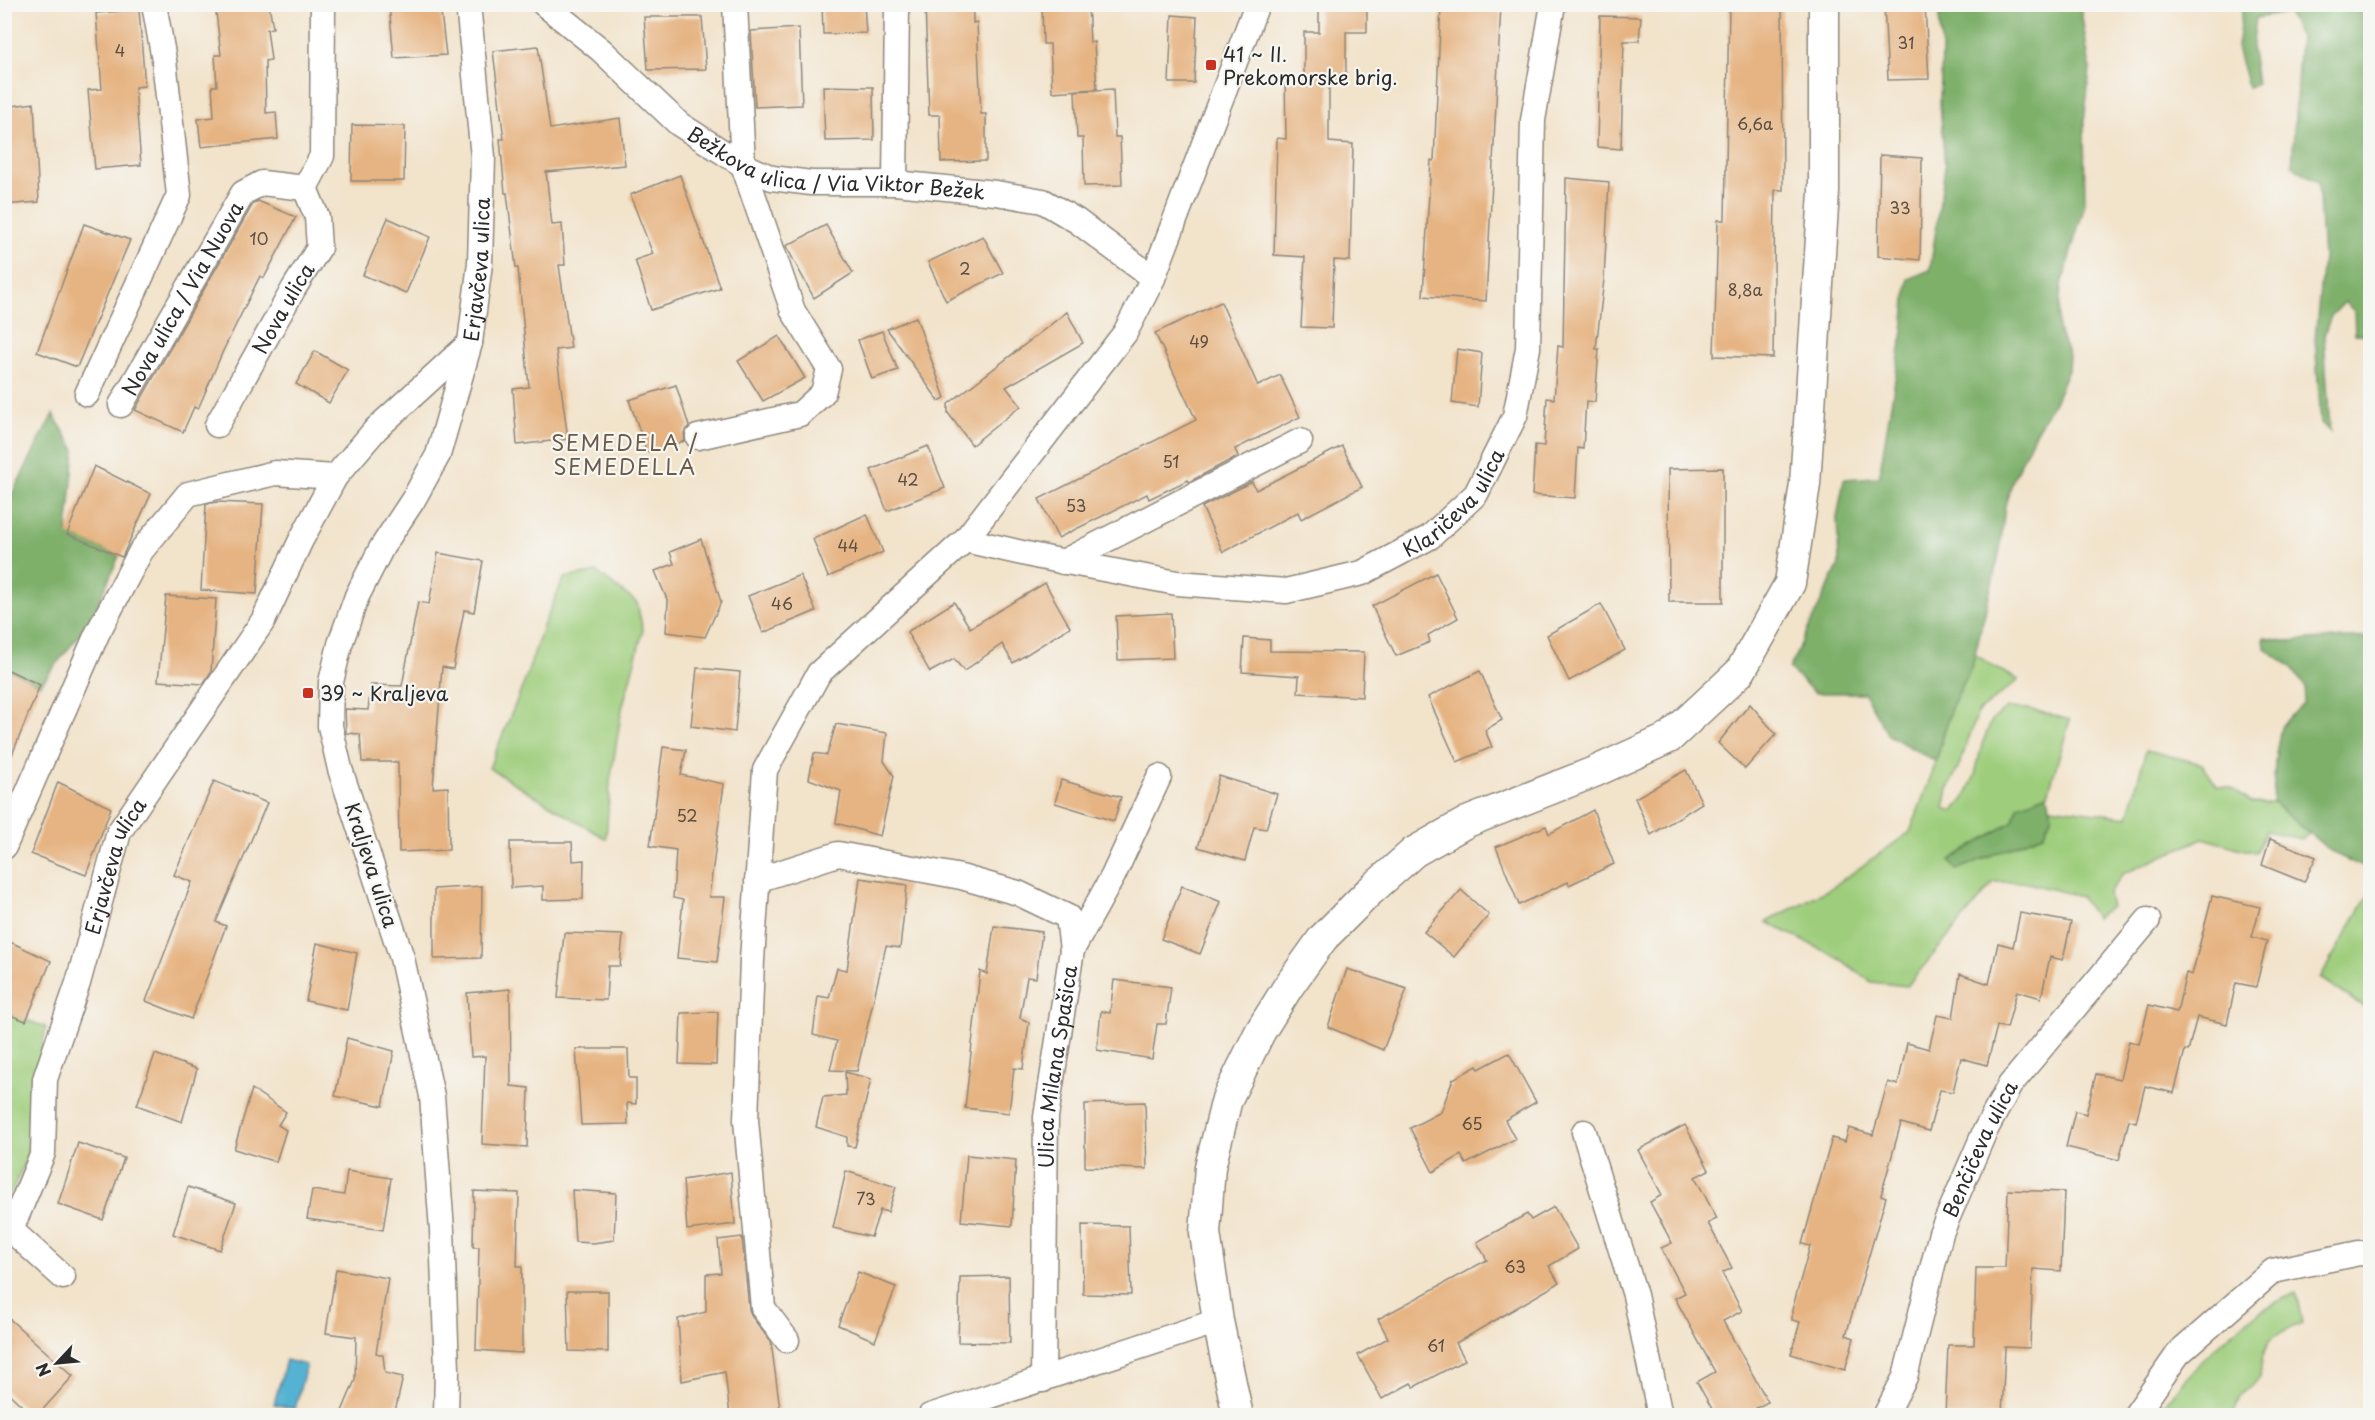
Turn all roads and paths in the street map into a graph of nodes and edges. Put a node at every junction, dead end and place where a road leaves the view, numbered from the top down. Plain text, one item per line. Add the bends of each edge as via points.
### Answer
1 (154, 4) edge
2 (323, 4) edge
3 (468, 4) edge
4 (544, 4) edge
5 (735, 4) edge
6 (897, 4) edge
7 (1257, 4) edge
8 (1553, 4) edge
9 (1824, 4) edge
10 (743, 165) junction
11 (895, 183) junction
12 (305, 188) junction
13 (1153, 278) junction
14 (470, 343) junction
15 (87, 394) dead end
16 (121, 405) dead end
17 (217, 425) dead end
18 (698, 437) dead end
19 (1300, 441) dead end
20 (335, 477) junction
21 (965, 540) junction
22 (1063, 561) junction
23 (1159, 777) dead end
24 (4, 848) edge
25 (757, 880) junction
26 (2148, 920) dead end
27 (1072, 950) junction
28 (1584, 1132) dead end
29 (2370, 1254) edge
30 (63, 1277) dead end
31 (1218, 1321) junction
32 (787, 1340) dead end
33 (1042, 1380) junction
34 (968, 1410) edge
35 (446, 1416) edge
36 (930, 1416) edge
37 (1238, 1416) edge
38 (1660, 1416) edge
39 (1884, 1416) edge
40 (2135, 1416) edge

1 - 15 street, Nova ulica / Via Nuova via 179,195
2 - 12 street via 322,156
3 - 14 street, Erjavčeva ulica via 483,157 480,263
4 - 10 street, Bežkova ulica / Via Viktor Bežek via 601,50 679,124
5 - 10 street
6 - 11 street
7 - 13 street
8 - 22 street, Klaričeva ulica via 1533,120 1528,348 1515,416 1476,494 1430,537 1362,573 1286,591 1177,583
9 - 31 street via 1824,192 1805,484 1791,583 1740,672 1669,738 1467,822 1414,852 1323,938 1260,1032 1227,1099 1210,1167 1205,1233
10 - 11 street, Bežkova ulica / Via Viktor Bežek via 772,178 811,183
10 - 18 street via 793,311 829,369 823,393 800,414
11 - 13 street, Bežkova ulica / Via Viktor Bežek via 1043,201 1077,221
12 - 16 street, Nova ulica / Via Nuova via 262,183 243,194
12 - 17 street, Nova ulica via 317,216 319,248
13 - 21 street via 1125,333
14 - 20 street, Erjavčeva ulica via 376,429
14 - 35 street, Kraljeva ulica via 438,455 357,596 331,682 330,726 340,769 402,958 432,1096 442,1230
19 - 22 street
20 - 24 street via 275,473 188,494 141,550 97,634
20 - 30 street, Erjavčeva ulica via 263,621 119,832 78,983 45,1079 43,1153 11,1230
21 - 22 street, Klaričeva ulica
21 - 25 street via 819,673 765,770
23 - 27 street, Ulica Milana Spašica via 1113,876
25 - 27 street via 838,854 961,877 1018,893 1068,917
25 - 32 street via 746,1120 763,1308
26 - 39 street, Benčičeva ulica via 2010,1085 1984,1131 1941,1233 1905,1377
27 - 33 street, Ulica Milana Spašica via 1046,1117
28 - 38 street via 1635,1295
29 - 40 street via 2273,1271 2178,1354
31 - 33 street
31 - 37 street
33 - 34 street
34 - 36 street

